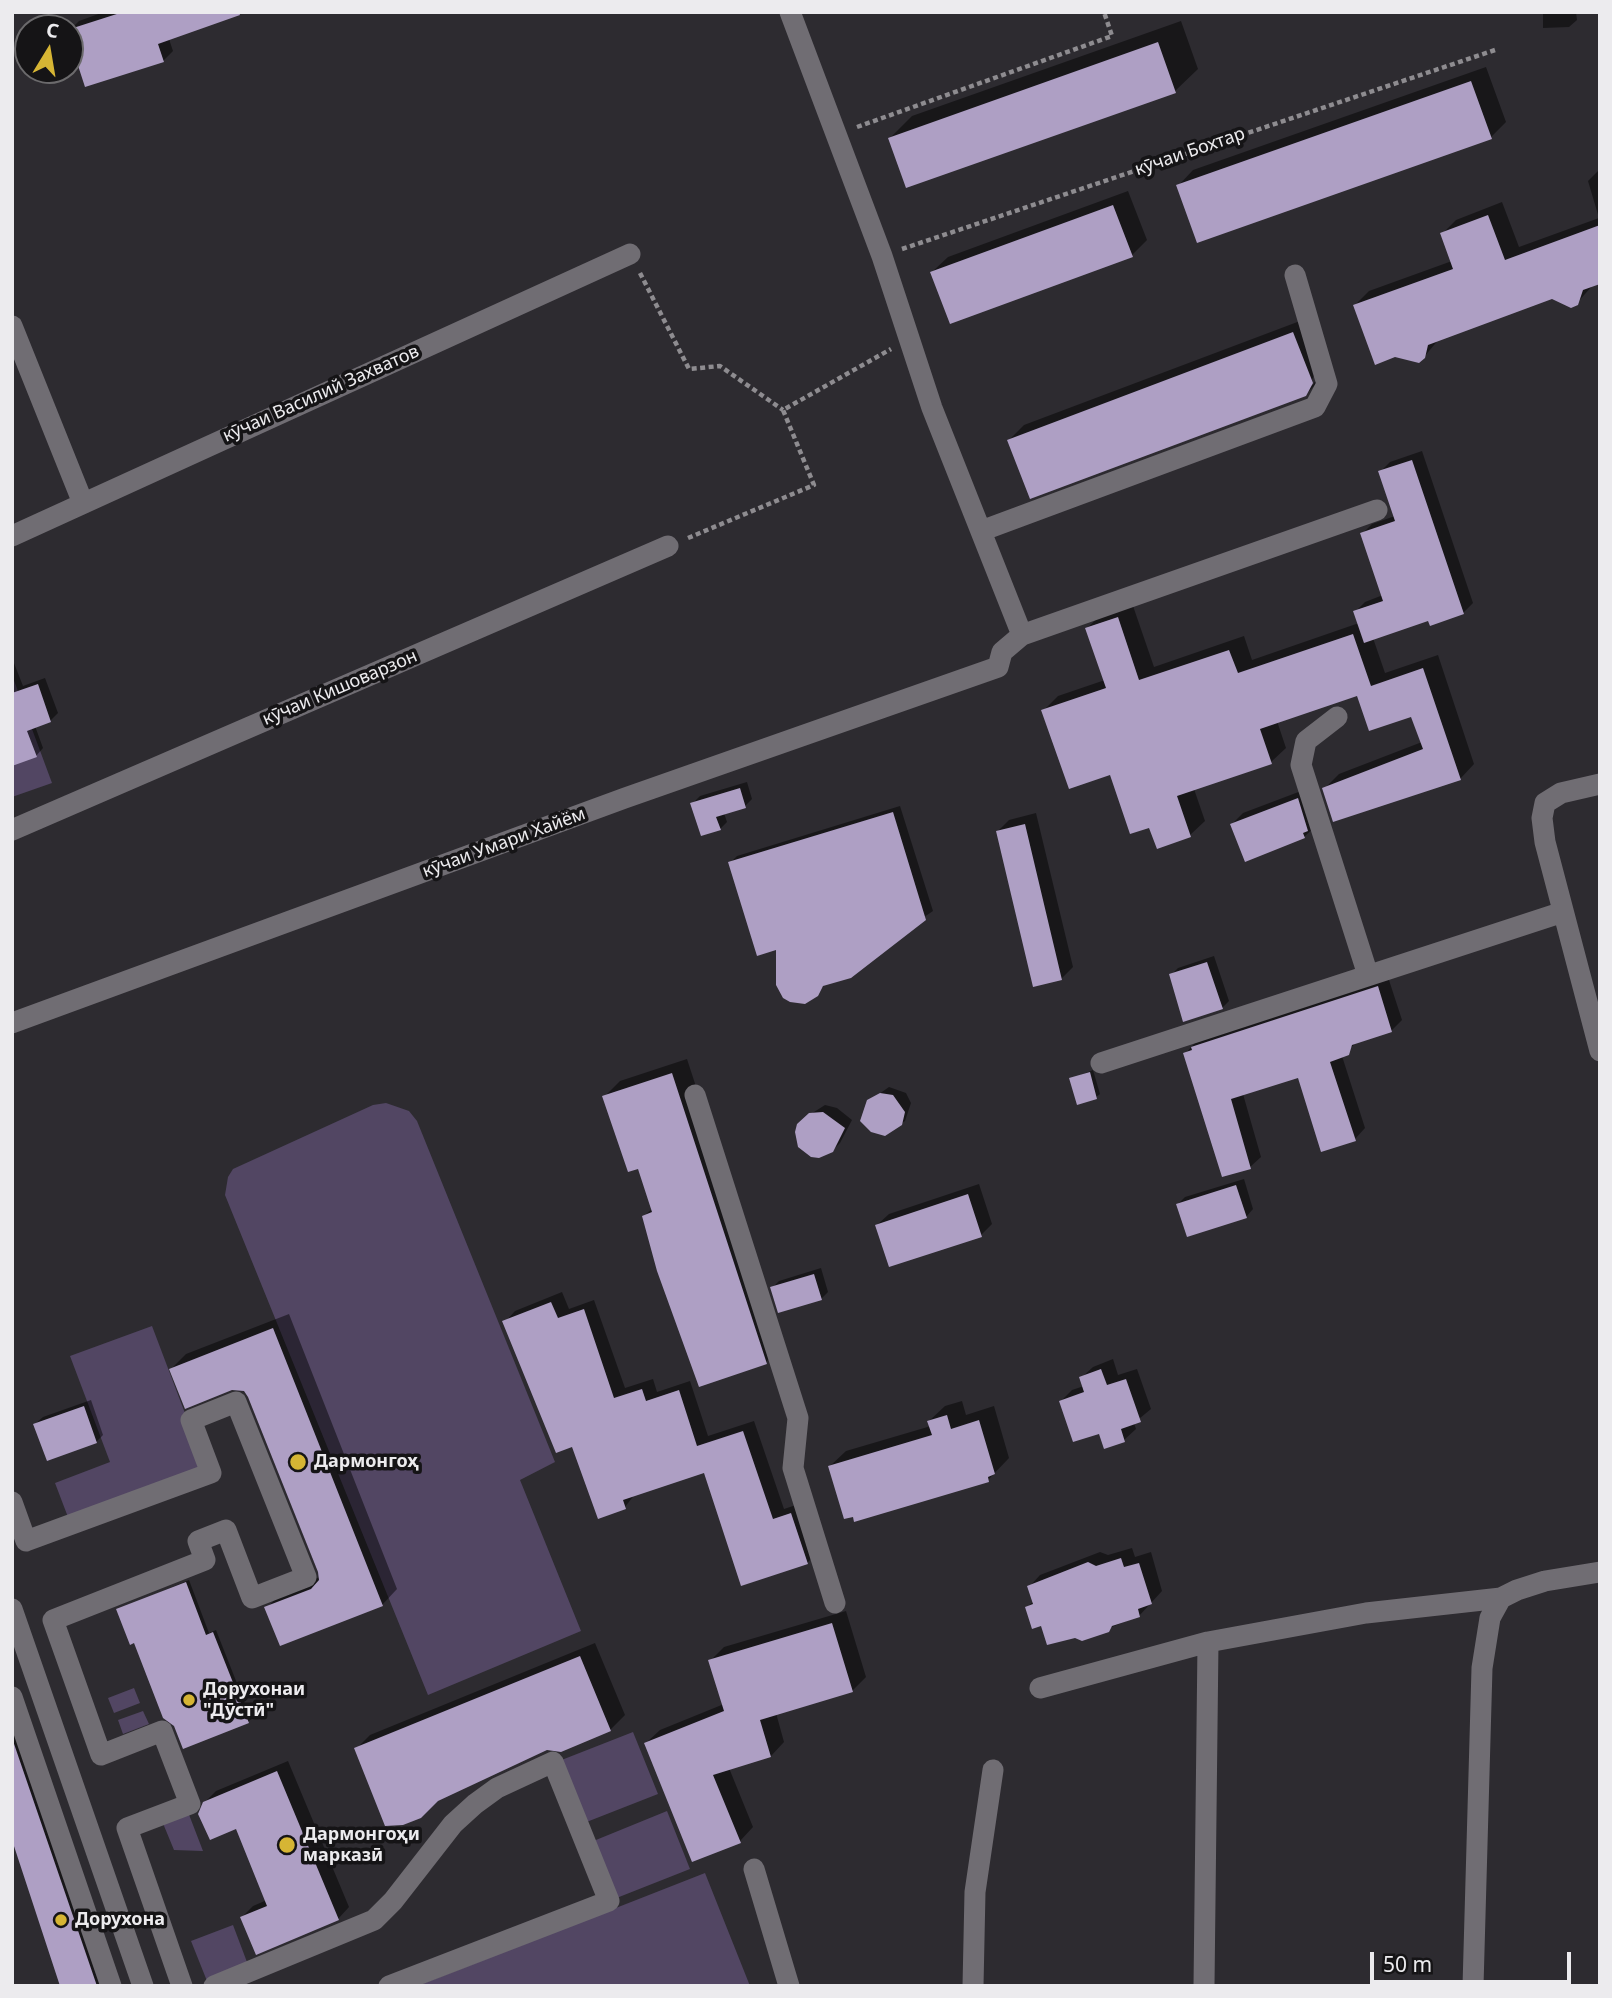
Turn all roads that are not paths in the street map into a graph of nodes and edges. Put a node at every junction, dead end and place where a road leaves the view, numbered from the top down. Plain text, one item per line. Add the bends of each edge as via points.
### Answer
1 (790, 12) edge
2 (630, 254) road end
3 (1295, 275) dead end
4 (12, 326) edge
5 (83, 503) junction
6 (1377, 510) dead end
7 (981, 531) junction
8 (12, 536) edge
9 (668, 546) road end
10 (1022, 635) junction
11 (1337, 717) dead end
12 (1600, 784) edge
13 (12, 830) edge
14 (1563, 912) junction
15 (1368, 975) junction
16 (12, 1023) edge
17 (1600, 1051) edge
18 (1101, 1063) dead end
19 (695, 1096) dead end
20 (12, 1502) edge
21 (1600, 1572) edge
22 (1501, 1598) junction
23 (835, 1603) dead end
24 (12, 1609) edge
25 (1208, 1642) junction
26 (1040, 1688) dead end
27 (12, 1697) edge
28 (993, 1770) dead end
29 (754, 1869) dead end
30 (111, 1986) edge
31 (143, 1986) edge
32 (182, 1986) edge
33 (214, 1986) edge
34 (389, 1986) edge
35 (789, 1986) edge
36 (973, 1986) edge
37 (1204, 1986) edge
38 (1473, 1986) edge

1 - 7 street via 882,256 932,408
2 - 5 street, кӯчаи Василий Захватов
3 - 7 street via 1327,384 1315,407
4 - 5 street
5 - 8 street, кӯчаи Василий Захватов
6 - 10 street
7 - 10 street
9 - 13 street, кӯчаи Кишоварзон
10 - 16 street, кӯчаи Умари Хайём via 1002,652 998,667 611,803
11 - 15 street via 1306,741 1301,765
12 - 14 street via 1560,793 1545,803 1545,842
14 - 15 street
14 - 17 street
15 - 18 street
19 - 23 street via 798,1418 793,1468
20 - 32 street via 26,1541 211,1473 191,1420 236,1402 306,1577 252,1598 226,1530 198,1541 205,1560 53,1620 101,1755 162,1731 190,1804 127,1828
21 - 22 street via 1545,1581
22 - 25 street via 1366,1613
22 - 38 street via 1490,1618 1482,1668
24 - 31 street
25 - 26 street
25 - 37 street
27 - 30 street
28 - 36 street via 975,1892
29 - 35 street
33 - 34 street via 374,1920 475,1804 497,1788 553,1762 609,1901

